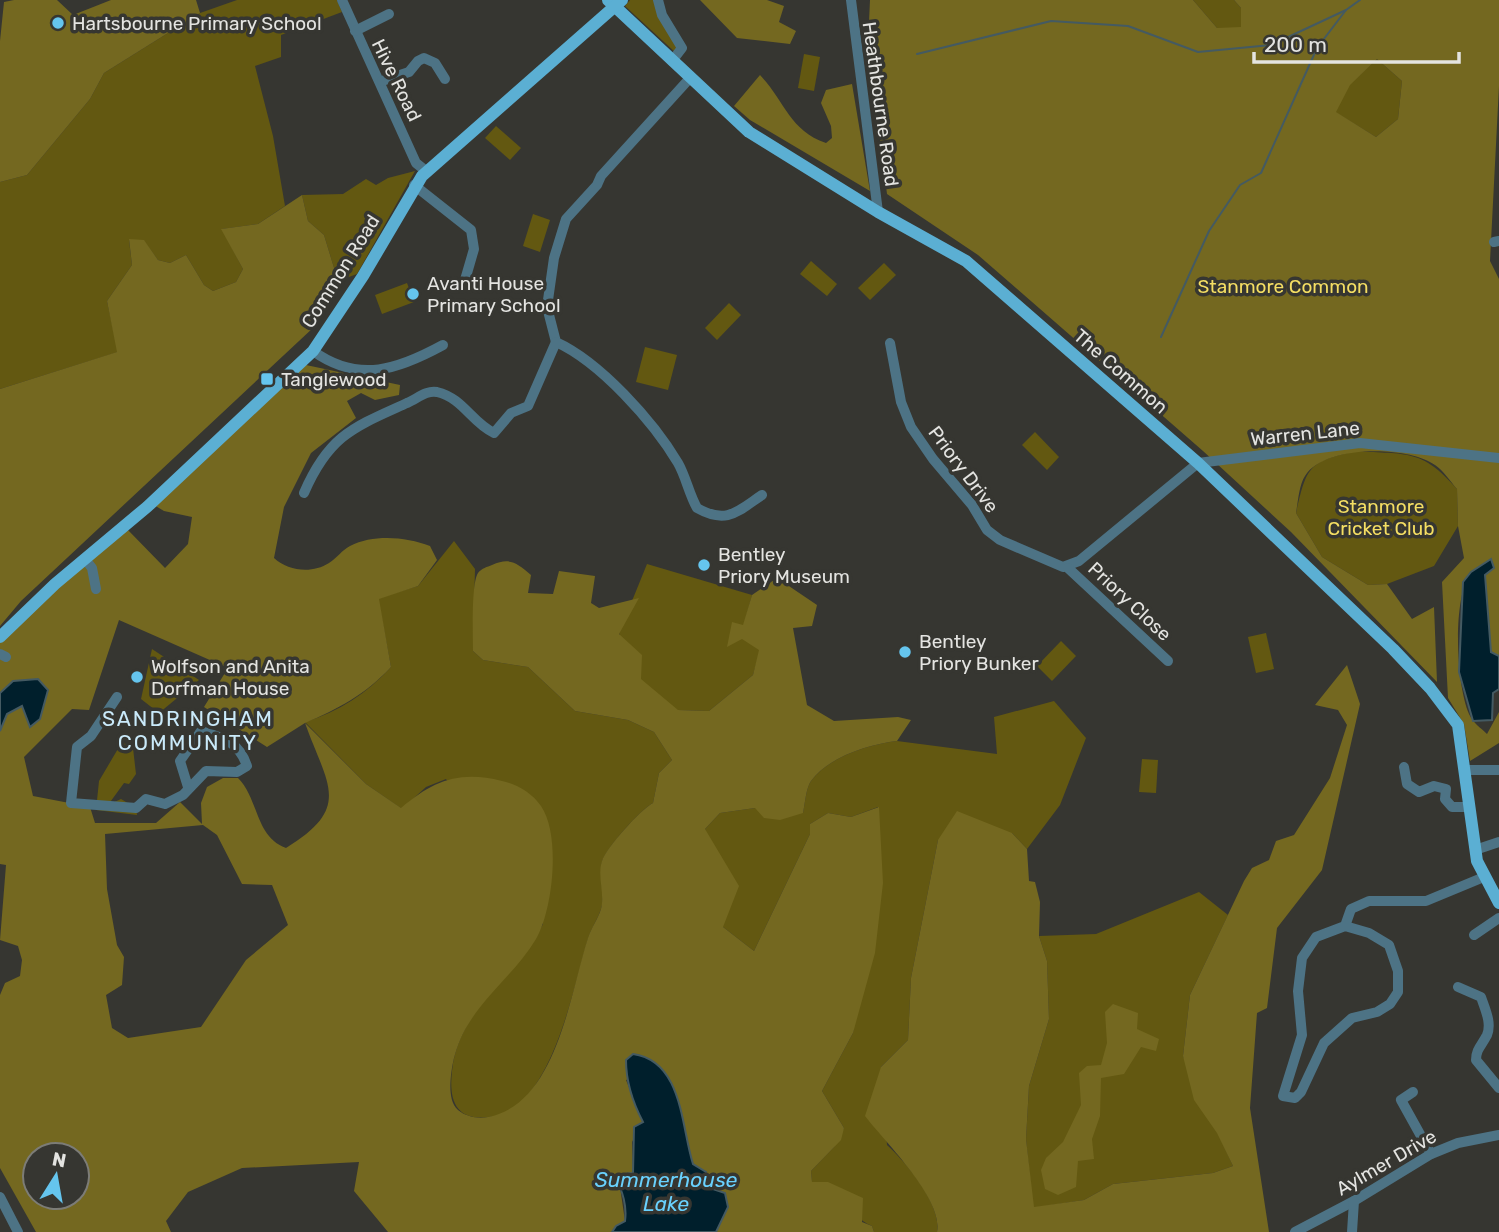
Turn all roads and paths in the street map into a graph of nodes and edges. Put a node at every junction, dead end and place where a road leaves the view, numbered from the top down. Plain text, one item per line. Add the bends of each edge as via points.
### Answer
1 (342, 0) edge
2 (658, 0) edge
3 (851, 0) edge
4 (615, 2) edge
5 (389, 14) dead end
6 (355, 32) junction
7 (673, 61) junction
8 (690, 78) junction
9 (446, 79) dead end
10 (382, 81) junction
11 (426, 171) junction
12 (414, 185) junction
13 (878, 212) junction
14 (465, 280) dead end
15 (556, 342) junction
16 (890, 343) dead end
17 (443, 345) dead end
18 (313, 351) junction
19 (1499, 458) edge
20 (1198, 463) junction
21 (304, 493) dead end
22 (762, 495) dead end
23 (85, 559) junction
24 (1068, 568) junction
25 (96, 589) dead end
26 (0, 637) edge
27 (1168, 661) dead end
28 (117, 697) dead end
29 (1404, 767) dead end
30 (1465, 770) junction
31 (1499, 771) edge
32 (188, 787) junction
33 (1468, 807) junction
34 (1499, 842) edge
35 (1476, 856) junction
36 (1483, 877) junction
37 (1499, 903) edge
38 (1499, 918) edge
39 (1345, 926) junction
40 (1474, 935) dead end
41 (1458, 986) dead end
42 (1302, 1035) junction
43 (1325, 1043) junction
44 (1499, 1088) edge
45 (1413, 1092) dead end
46 (1499, 1135) edge
47 (1431, 1154) junction
48 (0, 1197) edge
49 (1354, 1201) junction
50 (1334, 1212) junction
51 (1351, 1226) edge
52 (18, 1232) edge
53 (1295, 1232) edge

1 - 6 street, Hive Road
2 - 7 street via 682,48
3 - 13 street, Heathbourne Road
4 - 7 main road, The Common
4 - 11 main road, Common Road
5 - 6 street
6 - 10 street, Hive Road
7 - 8 main road, The Common
8 - 13 main road, The Common via 749,132
8 - 15 street via 601,176 564,225 548,298
9 - 10 street via 435,63 424,58 410,72
10 - 11 street, Hive Road via 416,163
11 - 12 main road, Common Road
12 - 14 street via 471,230 474,249
12 - 18 main road, Common Road via 363,276
13 - 20 main road, The Common via 966,261
15 - 21 street via 528,406 511,413 494,433 456,400 429,392 354,428 321,459
15 - 22 street via 584,360 648,422 677,462 698,508 734,515
16 - 24 street, Priory Drive via 901,402 911,427 987,530 1000,540
17 - 18 street via 401,366 381,369 358,369
18 - 23 main road, Common Road
19 - 20 street, Warren Lane via 1360,443
20 - 24 street
20 - 30 main road, The Common via 1430,688 1458,725
23 - 25 street
23 - 26 main road, Common Road
24 - 27 street, Priory Close
28 - 32 street via 91,736 76,747 71,803 136,808 146,799 165,804
29 - 33 street via 1407,783 1419,792 1434,786 1446,789 1445,799 1451,807
30 - 31 street
30 - 33 main road, The Common
32 - 32 street via 206,771 237,772 247,766 243,753 234,743 201,731 180,761
33 - 35 main road, The Common
34 - 35 street
35 - 36 main road, The Common
36 - 37 main road, The Common
36 - 39 street via 1426,901 1369,901 1351,909
38 - 40 street
39 - 42 street via 1316,937 1302,958 1298,990
39 - 43 street via 1389,945 1398,971 1398,992 1390,1004 1352,1018
41 - 44 street via 1481,997 1488,1033 1476,1050 1476,1060
42 - 43 street
42 - 43 street via 1283,1096 1294,1098 1300,1092
45 - 47 street via 1402,1100
46 - 47 street, Aylmer Drive
47 - 49 street, Aylmer Drive
48 - 52 street
49 - 50 street, Aylmer Drive
49 - 51 street
50 - 51 street
50 - 53 street, Aylmer Drive

